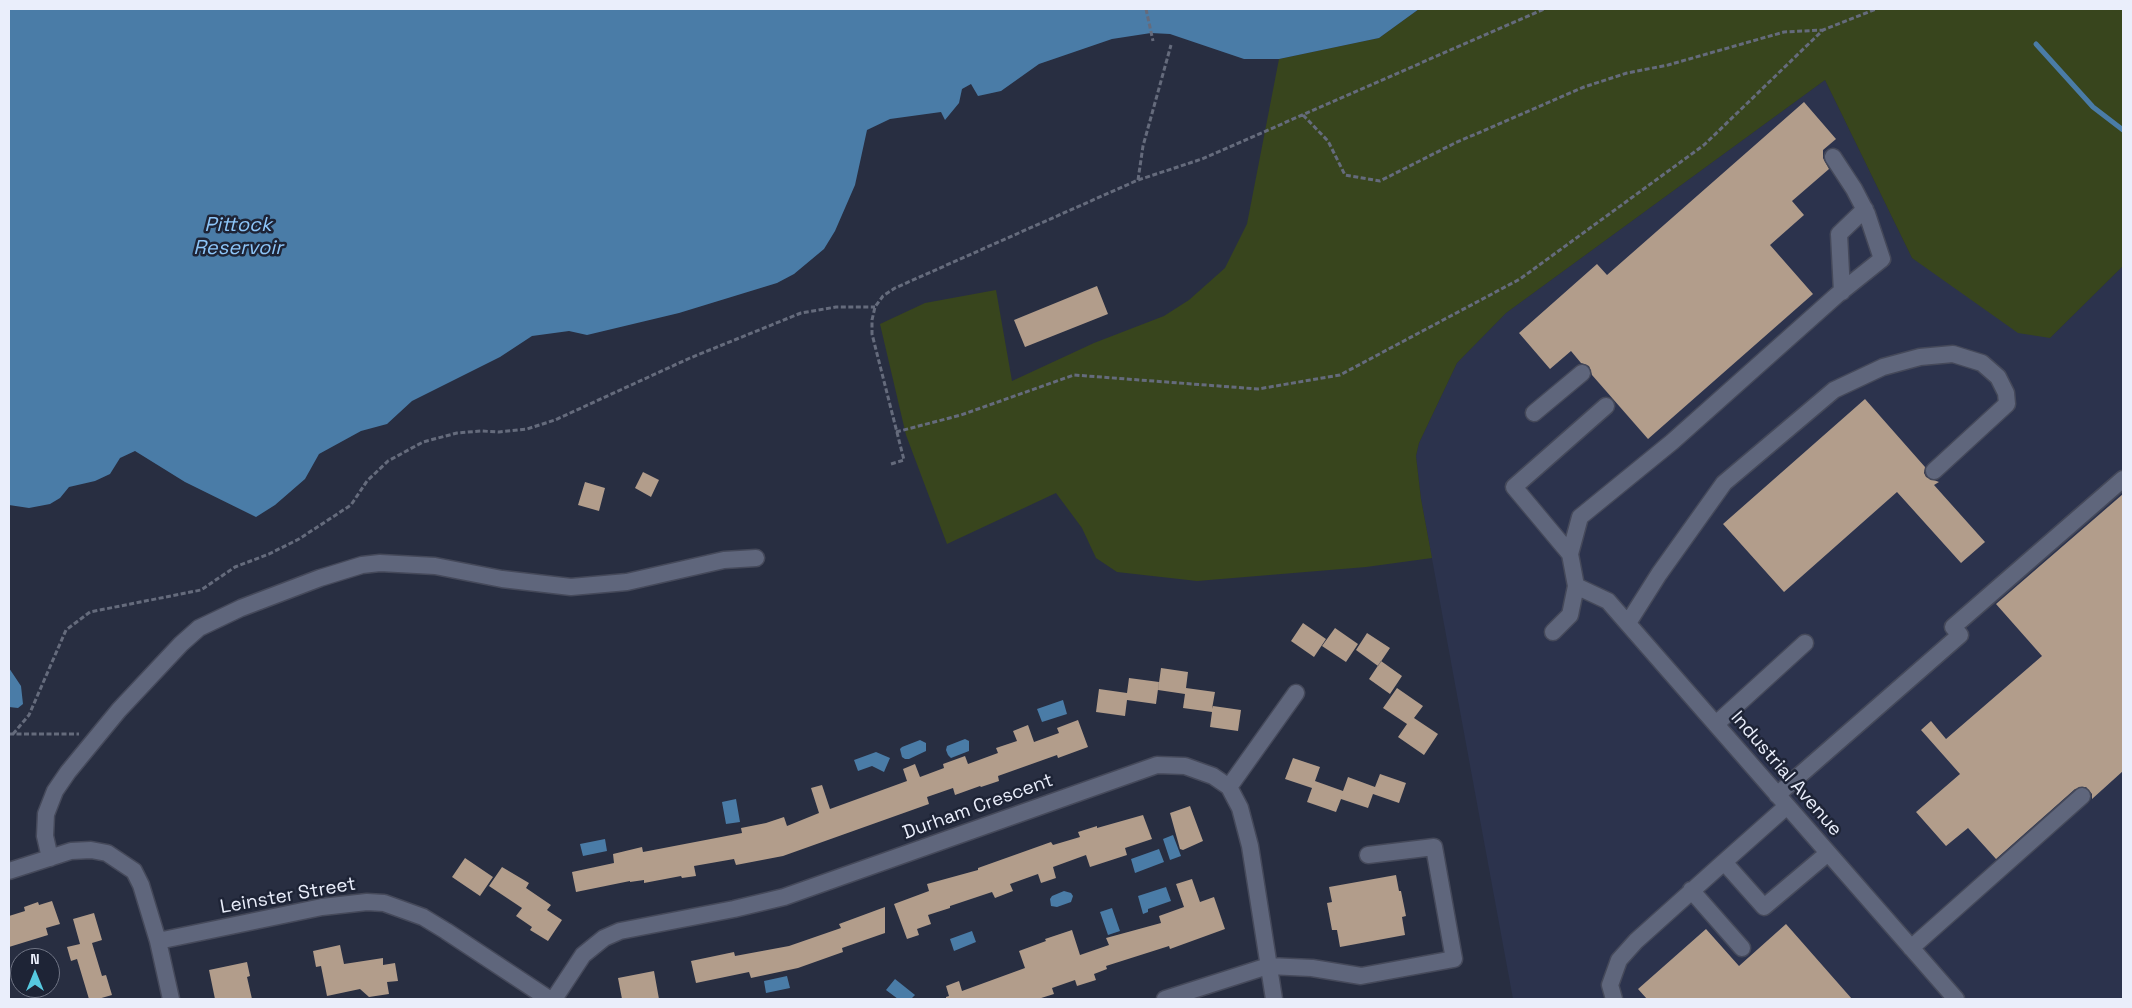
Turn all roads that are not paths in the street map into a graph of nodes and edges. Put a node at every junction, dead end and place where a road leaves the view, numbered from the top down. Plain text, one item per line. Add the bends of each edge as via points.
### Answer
1 (1833, 157) dead end
2 (1865, 210) junction
3 (1842, 292) junction
4 (1582, 373) dead end
5 (1606, 406) dead end
6 (1534, 413) dead end
7 (1934, 471) dead end
8 (2123, 479) edge
9 (1570, 554) junction
10 (756, 558) dead end
11 (1576, 586) junction
12 (1628, 623) junction
13 (1553, 632) dead end
14 (1805, 643) dead end
15 (1296, 692) dead end
16 (1716, 724) junction
17 (1229, 787) junction
18 (2082, 796) dead end
19 (1782, 801) junction
20 (1828, 853) junction
21 (1368, 855) dead end
22 (50, 858) junction
23 (1724, 862) junction
24 (9, 871) edge
25 (1691, 890) junction
26 (158, 941) junction
27 (1742, 948) dead end
28 (1911, 948) junction
29 (1268, 966) junction
30 (171, 999) edge
31 (549, 999) edge
32 (554, 999) edge
33 (1165, 999) edge
34 (1274, 999) edge
35 (1614, 999) edge
36 (1956, 999) edge

1 - 2 street
2 - 3 street via 1839,234
2 - 3 street via 1882,259
3 - 9 street via 1672,442 1580,518
4 - 6 street
5 - 9 street via 1514,487
7 - 12 street via 2008,404 1998,376 1982,363 1954,354 1920,357 1883,368 1834,390 1724,484
8 - 19 street via 1953,627 1960,635
9 - 11 street
10 - 22 street via 724,560 627,582 571,587 502,580 435,566 399,563 362,565 241,608 199,628 163,662 99,734 55,791 46,814 45,836
11 - 12 street, Industrial Avenue via 1608,601
11 - 13 street via 1570,615
12 - 16 street, Industrial Avenue
14 - 16 street
15 - 17 street
16 - 19 street, Industrial Avenue
17 - 29 street via 1240,808 1250,846
17 - 32 street, Durham Crescent via 1200,770 1157,765 784,897 620,931 604,938 583,955
18 - 28 street
19 - 20 street, Industrial Avenue
19 - 23 street
20 - 23 street via 1764,907
20 - 28 street, Industrial Avenue
21 - 29 street via 1434,846 1454,959 1361,976 1312,968
22 - 24 street
22 - 26 street via 71,850 91,850 107,853 134,871
23 - 25 street
25 - 27 street
25 - 35 street via 1618,960 1610,985
26 - 30 street
26 - 31 street, Leinster Street via 322,907 384,903 423,917
28 - 36 street, Industrial Avenue
29 - 33 street
29 - 34 street

